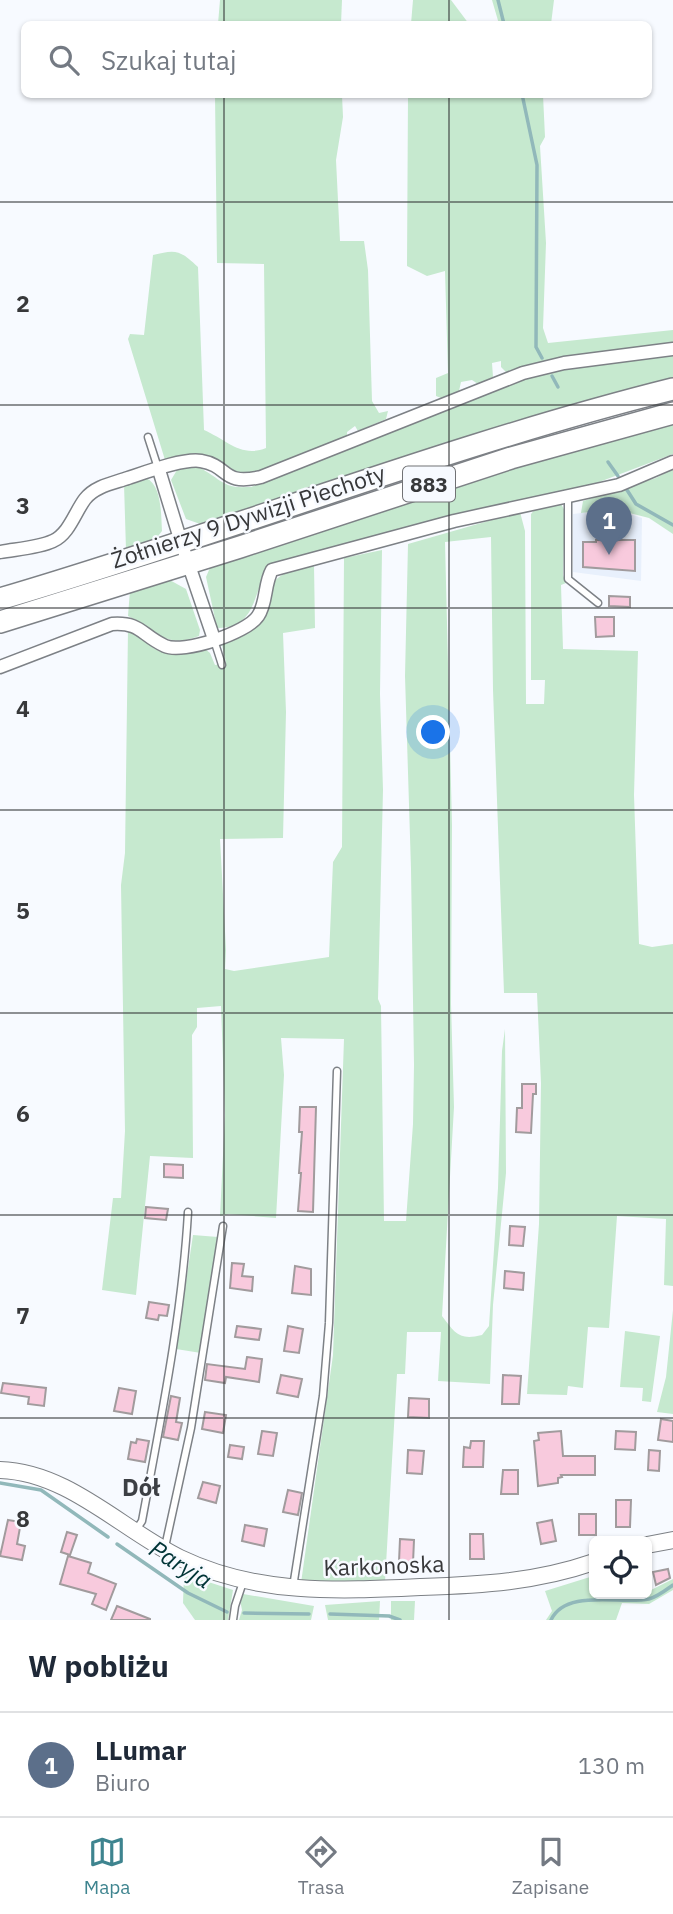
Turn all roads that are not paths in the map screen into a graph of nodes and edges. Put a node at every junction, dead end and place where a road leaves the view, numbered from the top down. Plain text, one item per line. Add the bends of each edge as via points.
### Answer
1 (673, 349) edge
2 (673, 390) edge
3 (673, 413) edge
4 (148, 437) dead end
5 (673, 462) edge
6 (159, 470) junction
7 (568, 497) junction
8 (181, 542) junction
9 (0, 552) edge
10 (188, 564) junction
11 (0, 599) edge
12 (598, 603) dead end
13 (0, 622) edge
14 (214, 639) junction
15 (222, 665) dead end
16 (0, 667) edge
17 (337, 1071) dead end
18 (188, 1212) dead end
19 (223, 1226) dead end
20 (0, 1470) edge
21 (135, 1532) junction
22 (673, 1540) edge
23 (652, 1544) edge
24 (172, 1553) junction
25 (589, 1563) edge
26 (243, 1580) junction
27 (293, 1589) junction
28 (233, 1620) edge

1 - 6 street via 523,373 261,477 233,479 201,461
2 - 8 highway, Żołnierzy 9 Dywizji Piechoty / 883 via 506,435
3 - 10 highway, Żołnierzy 9 Dywizji Piechoty / 883 via 511,458
4 - 6 lane
5 - 7 street via 620,485
6 - 8 street
6 - 9 street via 99,488 86,497 53,541
7 - 12 lane via 568,579
7 - 14 street via 454,521 272,570 260,613 252,624
8 - 10 street
8 - 11 highway, Żołnierzy 9 Dywizji Piechoty / 883
10 - 13 highway, Żołnierzy 9 Dywizji Piechoty / 883
10 - 14 street
14 - 15 lane
14 - 16 street via 184,648 168,647 136,625 112,624
17 - 27 lane via 326,1364
18 - 21 lane via 171,1363 142,1521
19 - 24 lane
20 - 21 street, Karkonoska via 46,1479
21 - 24 street, Karkonoska
22 - 23 street
24 - 26 street, Karkonoska
25 - 27 street, Karkonoska via 535,1579 494,1584 355,1591
26 - 27 street, Karkonoska
26 - 28 lane

